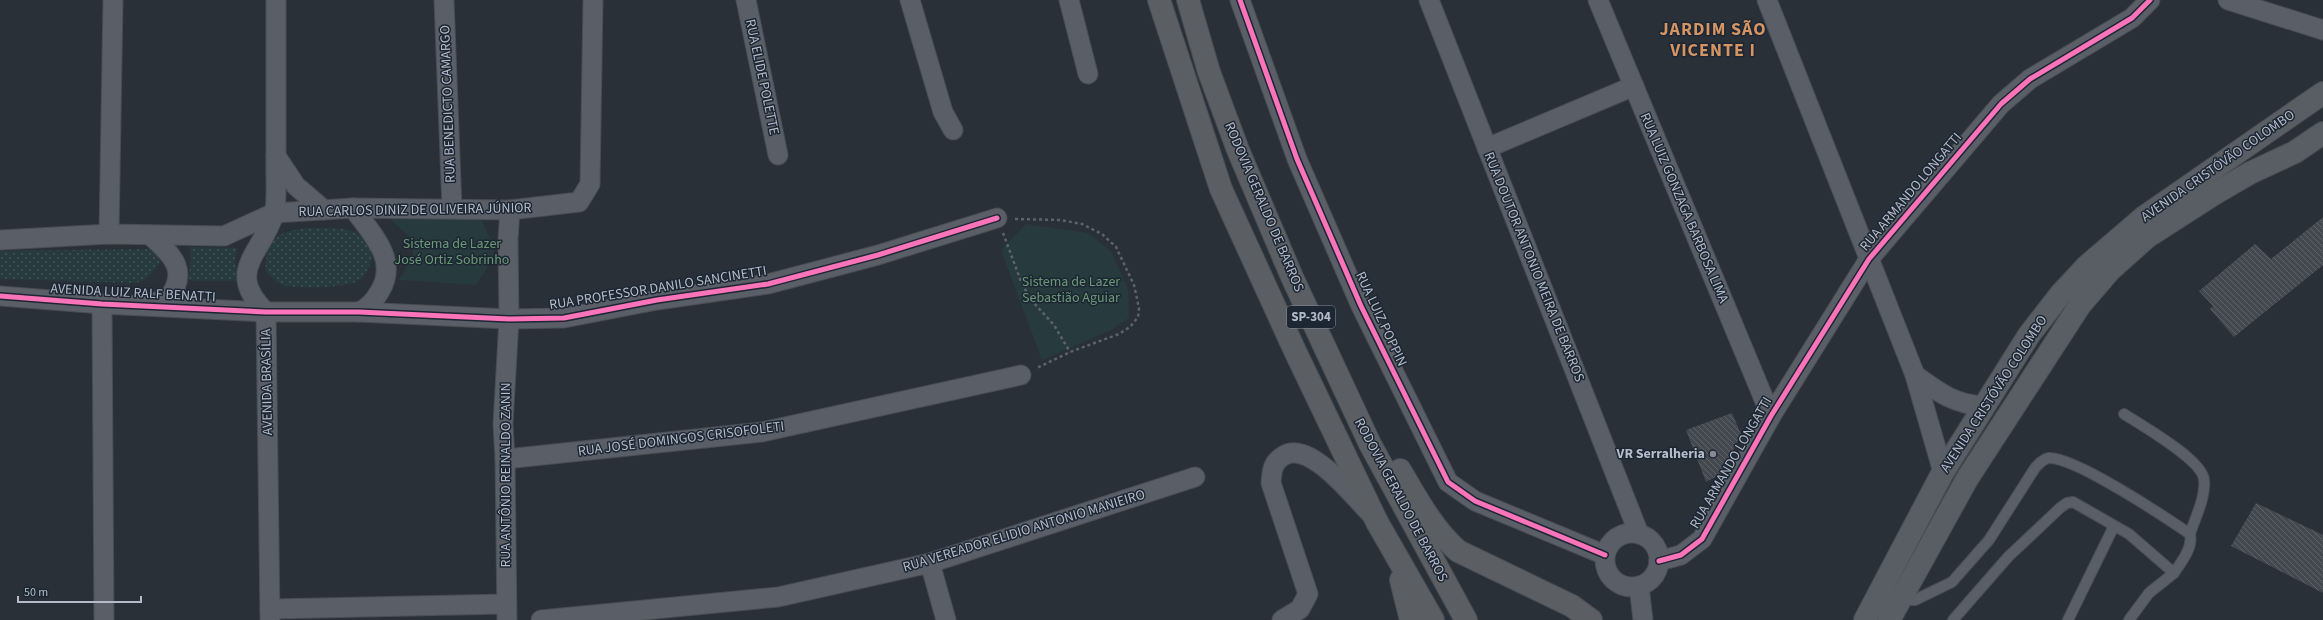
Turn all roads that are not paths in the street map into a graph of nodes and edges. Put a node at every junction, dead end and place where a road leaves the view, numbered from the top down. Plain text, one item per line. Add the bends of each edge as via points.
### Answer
1 (113, 0) edge
2 (276, 0) edge
3 (444, 0) edge
4 (593, 0) edge
5 (746, 0) edge
6 (910, 0) edge
7 (1069, 0) edge
8 (1159, 0) edge
9 (1188, 0) edge
10 (1240, 0) edge
11 (1429, 0) edge
12 (1598, 0) edge
13 (1767, 0) edge
14 (2150, 0) edge
15 (2228, 0) edge
16 (2323, 30) edge
17 (1088, 74) dead end
18 (1634, 86) junction
19 (2323, 93) edge
20 (953, 130) dead end
21 (2323, 133) edge
22 (1487, 148) junction
23 (778, 155) dead end
24 (276, 156) junction
25 (353, 208) junction
26 (452, 208) junction
27 (324, 210) junction
28 (510, 210) junction
29 (274, 213) junction
30 (998, 218) road end
31 (109, 234) junction
32 (150, 236) junction
33 (0, 240) edge
34 (1870, 260) junction
35 (0, 296) edge
36 (102, 304) junction
37 (266, 312) junction
38 (359, 312) junction
39 (1310, 315) junction
40 (509, 319) junction
41 (1021, 375) road end
42 (1915, 375) junction
43 (1985, 406) junction
44 (2124, 414) dead end
45 (1770, 416) junction
46 (505, 459) junction
47 (1943, 472) junction
48 (1195, 477) dead end
49 (1378, 522) junction
50 (2114, 526) junction
51 (1639, 534) junction
52 (2190, 534) junction
53 (1394, 553) junction
54 (1606, 555) junction
55 (1659, 561) junction
56 (930, 563) junction
57 (2174, 573) junction
58 (1638, 586) junction
59 (1900, 600) junction
60 (506, 612) edge
61 (270, 615) edge
62 (104, 620) edge
63 (541, 620) edge
64 (946, 620) edge
65 (1282, 620) edge
66 (1411, 620) edge
67 (1433, 620) edge
68 (1466, 620) edge
69 (1591, 620) edge
70 (1643, 620) edge
71 (1865, 620) edge
72 (1889, 620) edge
73 (1953, 620) edge
74 (2068, 620) edge
75 (2130, 620) edge

1 - 31 street
2 - 24 street, AVENIDA BRASÍLIA
3 - 26 street, RUA BENEDICTO CAMARGO
4 - 28 street, RUA CARLOS DINIZ DE OLIVEIRA JÚNIOR via 590,184 579,202
5 - 23 street, RUA ELIDE POLETTE
6 - 20 street via 943,112
7 - 17 street
8 - 49 highway, RODOVIA GERALDO DE BARROS / SP-304 via 1221,190
9 - 39 highway, RODOVIA GERALDO DE BARROS / SP-304 via 1209,72 1238,150
10 - 54 street, RUA LUIZ POPPIN via 1297,159 1361,306 1448,482 1475,501
11 - 22 street, RUA DOUTOR ANTONIO MEIRA DE BARROS
12 - 18 street, RUA LUIZ GONZAGA BARBOSA LIMA
13 - 34 street
14 - 34 street, RUA ARMANDO LONGATTI via 2132,18 2030,79 2001,104
15 - 16 street
18 - 22 street
18 - 45 street, RUA LUIZ GONZAGA BARBOSA LIMA
19 - 43 main road, AVENIDA CRISTÓVÃO COLOMBO via 2118,237 2060,294 2029,335
21 - 59 main road, AVENIDA CRISTÓVÃO COLOMBO via 2296,152 2250,173 2147,237 2110,270 2080,305 1968,479
22 - 51 street, RUA DOUTOR ANTONIO MEIRA DE BARROS
24 - 27 street via 296,186
24 - 29 street, AVENIDA BRASÍLIA
25 - 26 street, RUA CARLOS DINIZ DE OLIVEIRA JÚNIOR
25 - 27 street, RUA CARLOS DINIZ DE OLIVEIRA JÚNIOR
25 - 38 street via 383,249 387,261 384,285 366,309
26 - 28 street, RUA CARLOS DINIZ DE OLIVEIRA JÚNIOR
27 - 29 street, RUA CARLOS DINIZ DE OLIVEIRA JÚNIOR
28 - 40 street, RUA ANTÔNIO REINALDO ZANIN
29 - 32 street via 224,236
29 - 37 street, AVENIDA BRASÍLIA via 246,269 247,280 256,303
30 - 40 street, RUA PROFESSOR DANILO SANCINETTI via 878,255 768,284 657,300 564,318
31 - 32 street
31 - 33 street
32 - 36 street, AVENIDA LUIZ RALF BENATTI via 169,252 179,275 174,292 167,300 157,302
34 - 42 street
34 - 45 street, RUA ARMANDO LONGATTI
35 - 36 street, AVENIDA LUIZ RALF BENATTI
36 - 37 street, AVENIDA LUIZ RALF BENATTI
36 - 62 street
37 - 38 street, RUA PROFESSOR DANILO SANCINETTI
37 - 61 street, AVENIDA BRASÍLIA
38 - 40 street, RUA PROFESSOR DANILO SANCINETTI
39 - 68 highway, RODOVIA GERALDO DE BARROS / SP-304 via 1370,444
39 - 69 highway via 1346,370 1385,445 1430,520 1444,538 1458,551 1572,606
40 - 46 street, RUA ANTÔNIO REINALDO ZANIN via 503,424
41 - 46 street, RUA JOSÉ DOMINGOS CRISOFOLETI via 762,432
42 - 43 street via 1948,399
42 - 47 street
43 - 47 main road, AVENIDA CRISTÓVÃO COLOMBO
44 - 52 lane via 2163,438 2196,464 2205,478
45 - 55 street, RUA ARMANDO LONGATTI via 1702,539 1681,555
46 - 60 street, RUA ANTÔNIO REINALDO ZANIN
47 - 71 main road, AVENIDA CRISTÓVÃO COLOMBO
48 - 56 street, RUA VEREADOR ELIDIO ANTONIO MANIEIRO
49 - 53 highway, RODOVIA GERALDO DE BARROS / SP-304
49 - 65 street via 1326,467 1299,454 1287,453 1278,459 1272,468 1272,483 1308,594 1300,609
50 - 57 lane via 2130,534
50 - 73 lane via 2074,502 2067,503 2008,557
50 - 74 lane
51 - 54 street via 1626,534 1614,539
51 - 55 street via 1654,544
52 - 57 lane via 2192,541
52 - 59 lane via 2152,508 2074,465 2049,458 2042,460 2035,468 1989,540 1952,582 1915,600
53 - 66 highway
53 - 67 highway, RODOVIA GERALDO DE BARROS / SP-304
54 - 58 street via 1608,572 1614,579 1621,584
55 - 58 street via 1653,577
56 - 63 street, RUA VEREADOR ELIDIO ANTONIO MANIEIRO via 778,597
56 - 64 street
57 - 75 lane via 2149,592
58 - 70 street
59 - 72 main road, AVENIDA CRISTÓVÃO COLOMBO
60 - 61 street

